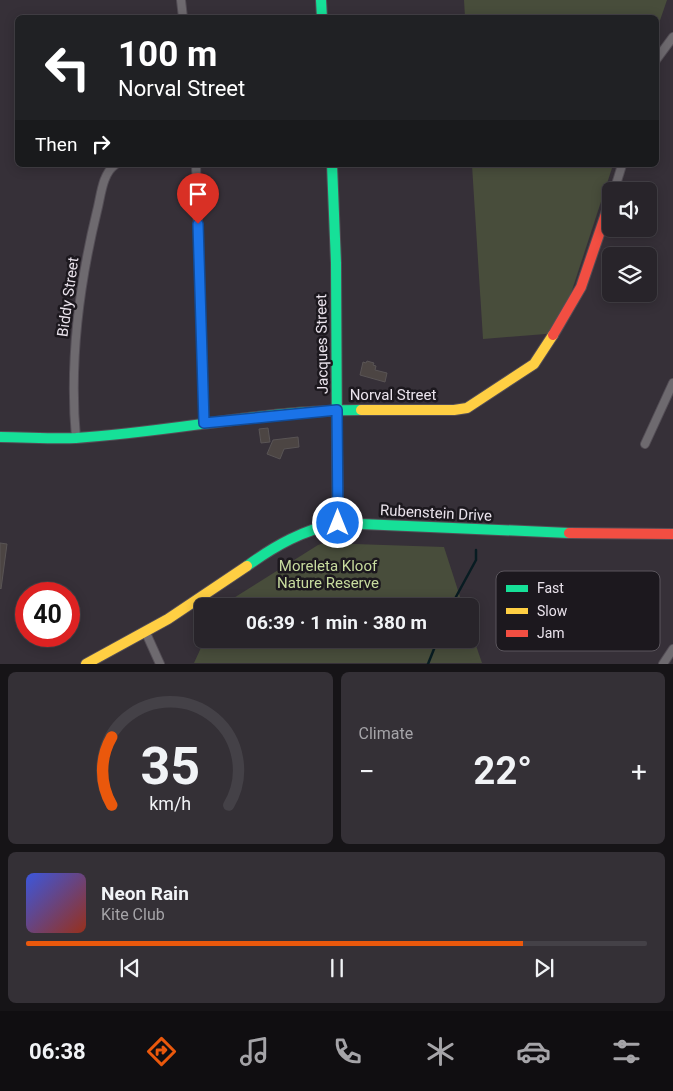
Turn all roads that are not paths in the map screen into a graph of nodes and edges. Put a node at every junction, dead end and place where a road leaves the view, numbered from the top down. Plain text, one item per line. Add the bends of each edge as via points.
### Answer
1 (181, 0) edge
2 (321, 0) edge
3 (183, 15) edge
4 (322, 15) edge
5 (673, 37) edge
6 (659, 56) edge
7 (113, 167) edge
8 (196, 167) edge
9 (332, 167) edge
10 (621, 167) edge
11 (617, 182) edge
12 (602, 225) edge
13 (673, 383) edge
14 (337, 410) junction
15 (204, 423) junction
16 (0, 436) edge
17 (76, 438) junction
18 (645, 444) dead end
19 (338, 523) junction
20 (673, 534) edge
21 (146, 632) junction
22 (673, 649) edge
23 (86, 664) edge
24 (160, 664) edge
25 (663, 664) edge

1 - 3 street
2 - 4 street
5 - 6 street
7 - 17 street, Biddy Street via 104,183 81,291 73,361 72,404
8 - 15 street
9 - 14 street, Jacques Street
10 - 11 street
12 - 14 street, Norval Street via 581,287 534,364 474,405 461,410
13 - 18 street
14 - 15 street, Norval Street
14 - 19 street, Jacques Street
15 - 17 street, Norval Street
16 - 17 street, Norval Street
19 - 20 street, Rubenstein Drive via 510,532
19 - 21 street, Rubenstein Drive via 300,532
21 - 23 street, Rubenstein Drive
21 - 24 street
22 - 25 street

